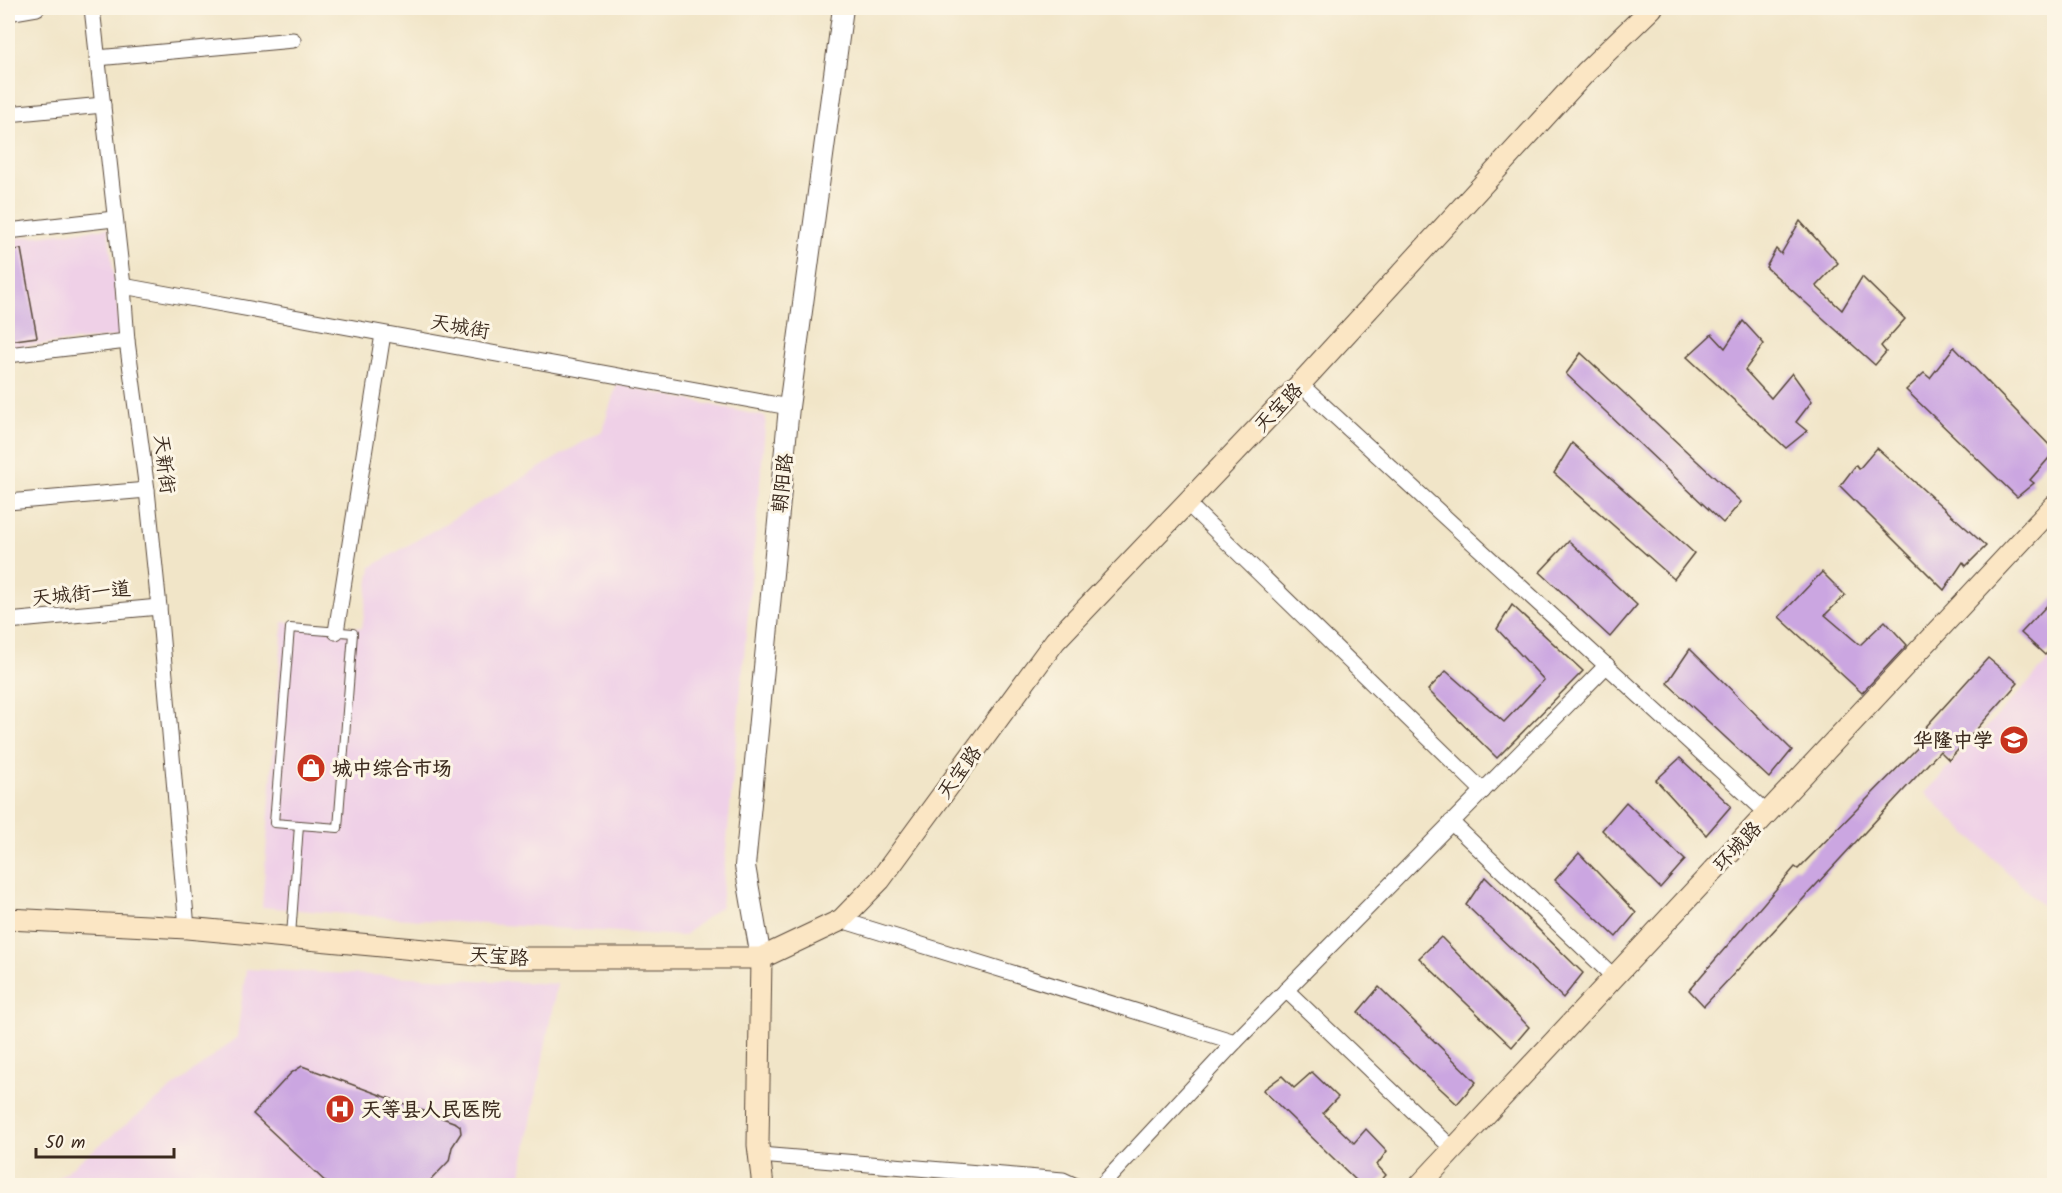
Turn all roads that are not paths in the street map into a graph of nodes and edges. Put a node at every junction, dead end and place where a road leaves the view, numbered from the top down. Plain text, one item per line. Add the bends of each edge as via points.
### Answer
1 (37, 8) edge
2 (92, 8) edge
3 (843, 8) edge
4 (1652, 8) edge
5 (8, 13) edge
6 (293, 40) dead end
7 (98, 58) junction
8 (103, 105) junction
9 (8, 114) edge
10 (114, 219) junction
11 (8, 231) edge
12 (123, 286) junction
13 (383, 334) junction
14 (127, 341) junction
15 (8, 355) edge
16 (1300, 384) junction
17 (789, 407) junction
18 (147, 490) junction
19 (8, 502) edge
20 (1187, 502) junction
21 (2055, 506) edge
22 (159, 607) junction
23 (8, 621) edge
24 (336, 632) junction
25 (1607, 665) junction
26 (1483, 791) junction
27 (1768, 814) junction
28 (1452, 822) junction
29 (299, 825) junction
30 (8, 919) edge
31 (842, 920) junction
32 (187, 927) junction
33 (291, 937) junction
34 (761, 958) junction
35 (1614, 977) junction
36 (1286, 990) junction
37 (1236, 1042) junction
38 (1453, 1149) junction
39 (760, 1155) junction
40 (763, 1185) edge
41 (1076, 1185) edge
42 (1101, 1185) edge
43 (1419, 1185) edge

1 - 5 street
2 - 7 street, 天新街
3 - 17 street, 朝阳路
4 - 16 main road, 天宝路 via 1587,72
6 - 7 street
7 - 8 street, 天新街
8 - 9 street
8 - 10 street, 天新街
10 - 11 street
10 - 12 street, 天新街
12 - 13 street, 天城街
12 - 14 street, 天新街
13 - 17 street, 天城街
13 - 24 street
14 - 15 street
14 - 18 street, 天新街
16 - 20 main road, 天宝路
16 - 25 street
17 - 34 street, 朝阳路 via 745,866
18 - 19 street
18 - 22 street, 天新街
20 - 26 street
20 - 31 main road, 天宝路 via 1055,641 879,880
21 - 27 main road, 环城路
22 - 23 street, 天城街一道
22 - 32 street, 天新街
24 - 29 lane via 353,633 338,828
24 - 29 lane via 290,628 274,823
25 - 26 street
25 - 27 street
26 - 28 street
27 - 35 main road, 环城路
28 - 35 street
28 - 36 street
29 - 33 lane
30 - 32 main road, 天宝路
31 - 34 main road, 天宝路
31 - 37 street
32 - 33 main road, 天宝路
33 - 34 main road, 天宝路 via 511,958
34 - 39 main road
35 - 38 main road, 环城路
36 - 37 street
36 - 38 street
37 - 42 street
38 - 43 main road, 环城路
39 - 40 main road
39 - 41 street via 1063,1180

